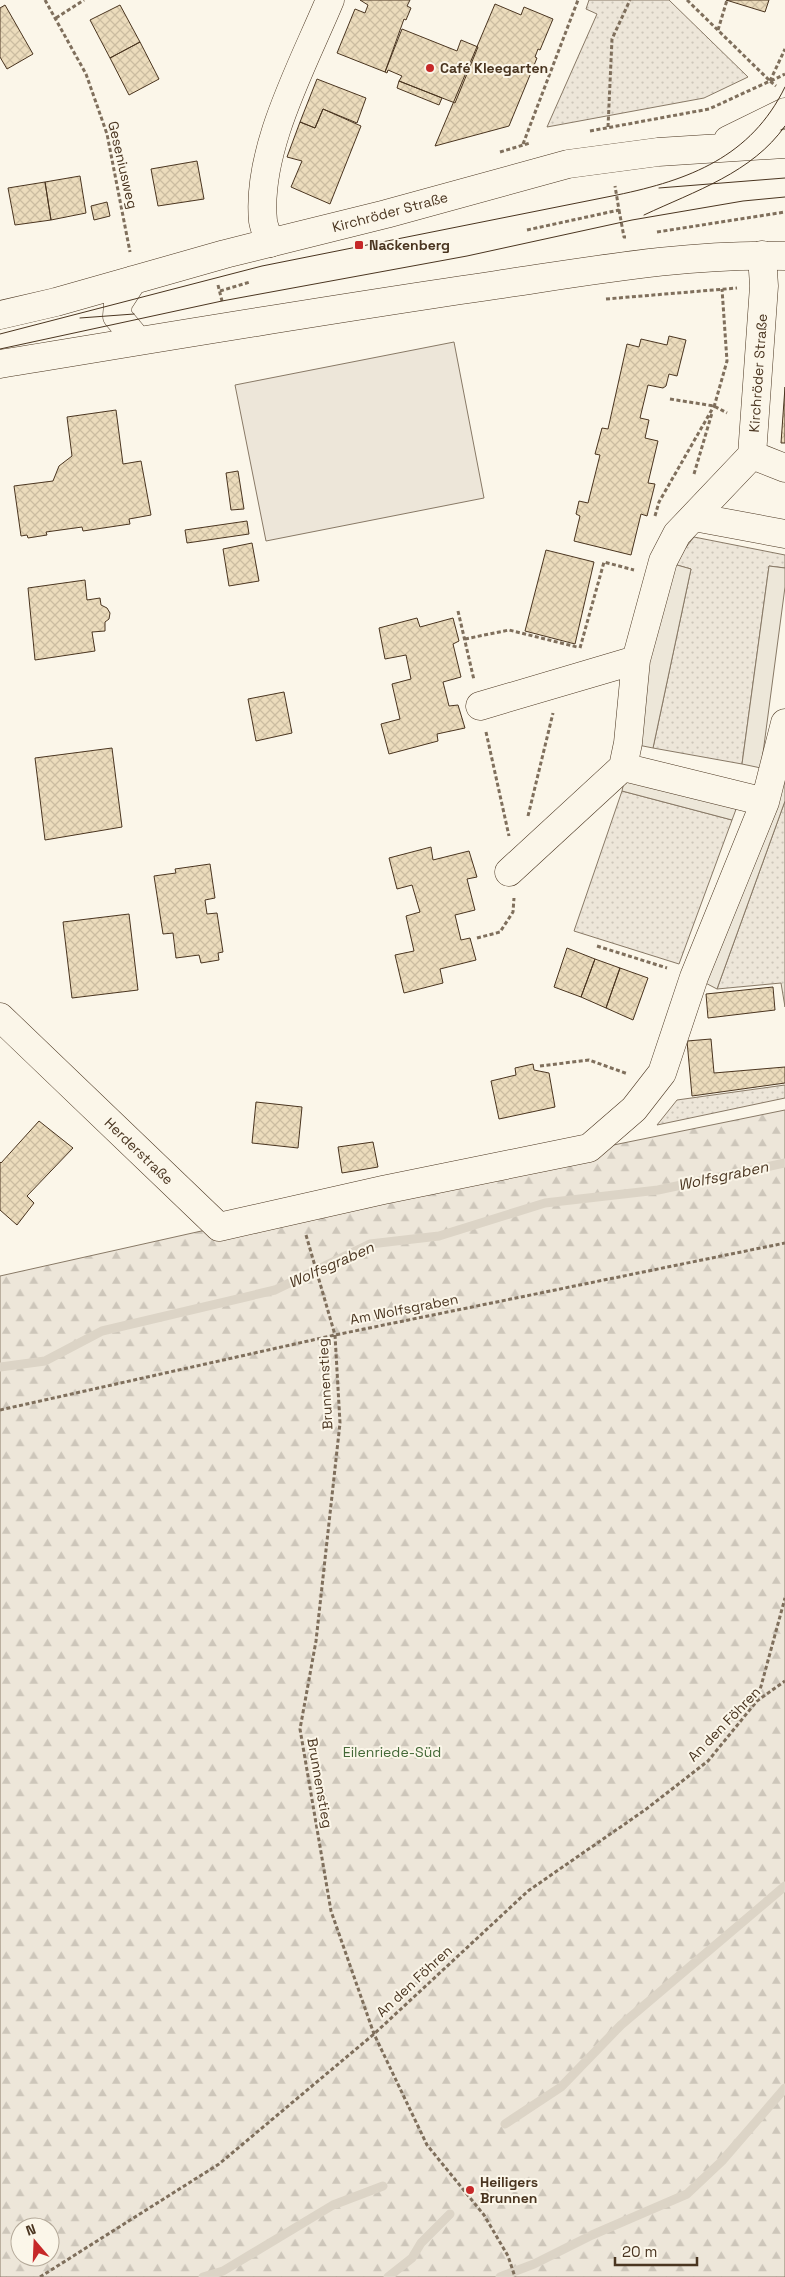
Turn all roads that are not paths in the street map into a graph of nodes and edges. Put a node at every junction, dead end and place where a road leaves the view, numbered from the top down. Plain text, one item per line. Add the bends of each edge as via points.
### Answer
1 (330, 0) edge
2 (785, 112) edge
3 (785, 144) edge
4 (712, 147) junction
5 (270, 243) junction
6 (777, 252) edge
7 (132, 269) junction
8 (0, 315) edge
9 (138, 341) junction
10 (0, 364) edge
11 (752, 455) junction
12 (785, 468) edge
13 (694, 517) junction
14 (785, 534) edge
15 (636, 660) junction
16 (480, 706) road end
17 (785, 723) edge
18 (623, 767) junction
19 (765, 802) junction
20 (512, 869) road end
21 (0, 1017) edge

1 - 5 main road via 274,135 263,188 263,223
2 - 4 main road
3 - 4 main road, Kirchröder Straße
4 - 5 main road, Kirchröder Straße via 568,164
5 - 7 main road, Kirchröder Straße via 210,258
6 - 9 main road, Kirchröder Straße via 617,268
6 - 11 main road, Kirchröder Straße via 764,286
7 - 8 main road, Kirchröder Straße
7 - 9 main road via 118,303 117,316
9 - 10 main road, Kirchröder Straße
11 - 12 main road
11 - 13 main road
13 - 14 main road
13 - 15 main road via 677,534 663,562
15 - 16 main road
15 - 18 main road
17 - 19 main road
18 - 19 main road
18 - 20 main road
19 - 21 main road, Herderstraße via 694,977 662,1074 634,1110 589,1148 219,1227

